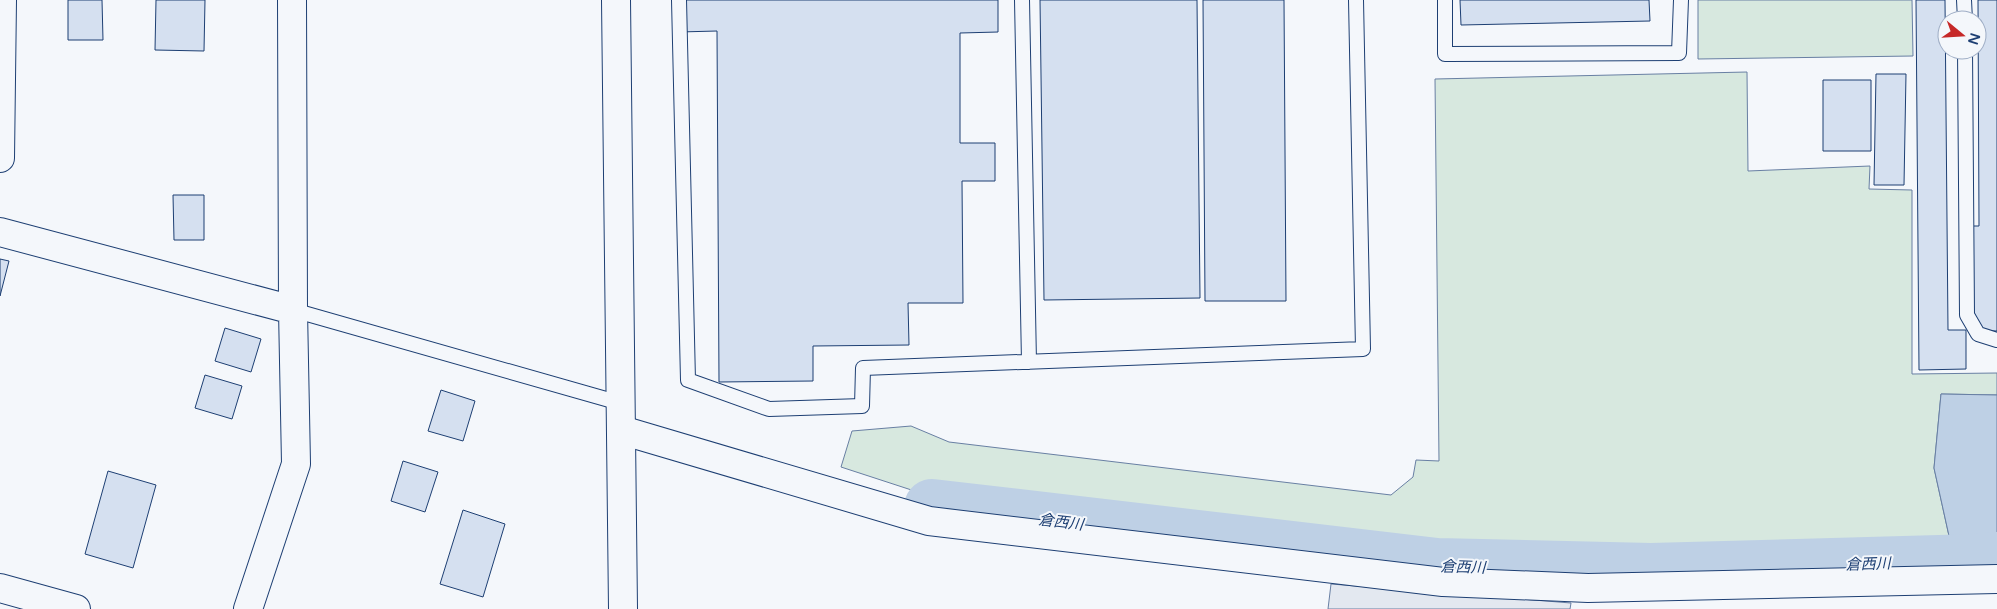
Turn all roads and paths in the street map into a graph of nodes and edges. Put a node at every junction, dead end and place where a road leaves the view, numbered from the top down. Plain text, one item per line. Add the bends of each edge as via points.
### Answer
1 (2, 0) edge
2 (292, 0) edge
3 (616, 0) edge
4 (679, 0) edge
5 (1022, 0) edge
6 (1356, 0) edge
7 (1445, 0) edge
8 (1681, 0) edge
9 (1965, 60) edge
10 (0, 158) edge
11 (0, 232) edge
12 (293, 310) junction
13 (1997, 340) edge
14 (1029, 362) junction
15 (620, 403) junction
16 (621, 430) junction
17 (1997, 579) edge
18 (0, 588) edge
19 (1587, 598) edge
20 (76, 609) edge
21 (248, 609) edge
22 (623, 609) edge

1 - 10 street
2 - 12 street
3 - 15 street
4 - 14 lane via 688,380 769,409 862,406 863,368
5 - 14 lane
6 - 14 lane via 1363,349
7 - 8 lane via 1445,54 1455,54 1679,53
9 - 13 lane via 1967,315 1978,334
11 - 12 street
12 - 15 lane
12 - 21 street via 296,464
15 - 16 street
16 - 19 street via 929,521
16 - 22 street
17 - 19 street
18 - 20 street

